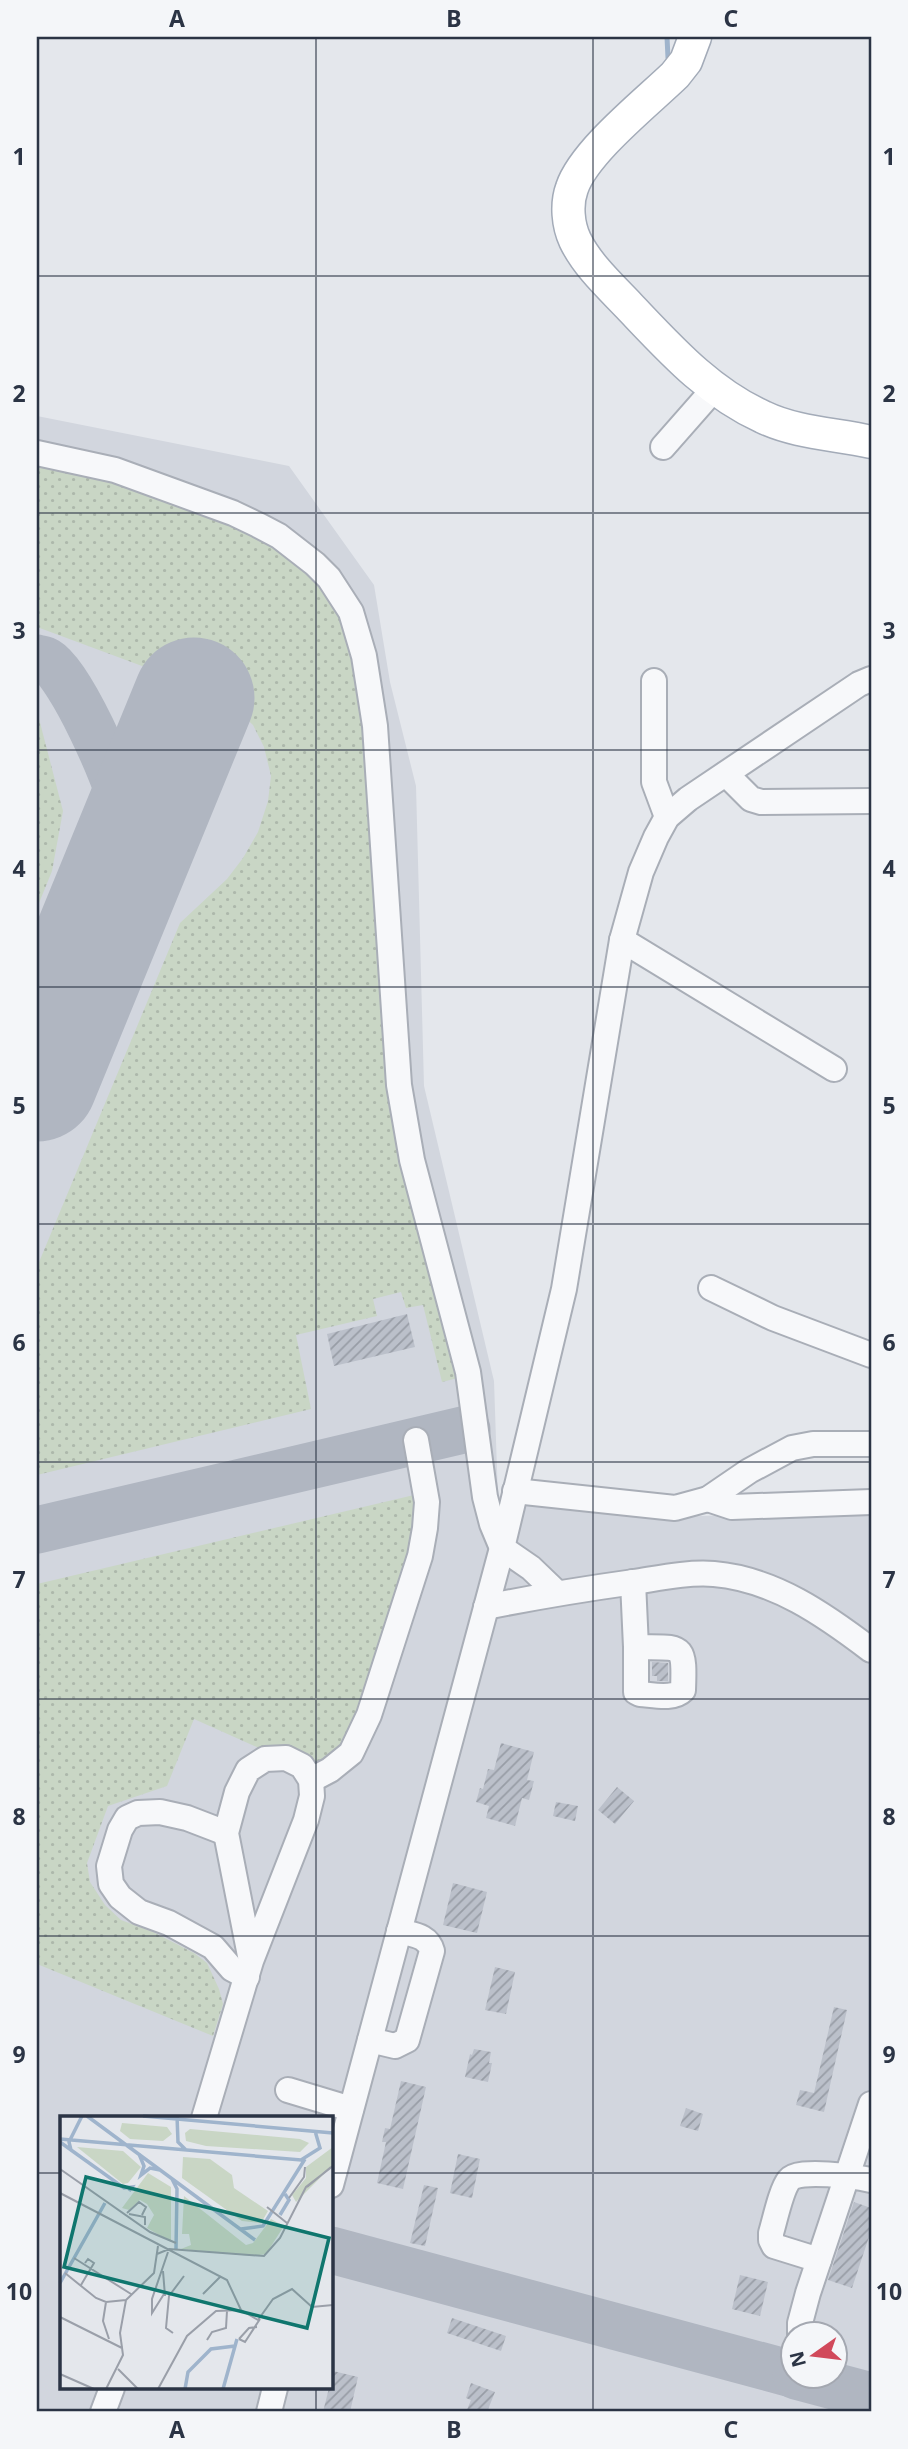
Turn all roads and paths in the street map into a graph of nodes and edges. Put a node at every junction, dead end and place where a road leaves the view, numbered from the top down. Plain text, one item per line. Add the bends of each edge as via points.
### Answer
1 (695, 37) edge
2 (714, 389) junction
3 (871, 442) edge
4 (663, 447) dead end
5 (37, 453) edge
6 (871, 679) edge
7 (654, 681) dead end
8 (726, 774) junction
9 (871, 801) edge
10 (667, 817) junction
11 (622, 940) junction
12 (834, 1069) dead end
13 (711, 1288) dead end
14 (871, 1355) edge
15 (416, 1440) dead end
16 (871, 1444) edge
17 (515, 1491) junction
18 (708, 1499) junction
19 (871, 1502) edge
20 (502, 1548) junction
21 (633, 1582) junction
22 (556, 1592) junction
23 (486, 1607) junction
24 (636, 1647) dead end
25 (871, 1650) edge
26 (311, 1780) junction
27 (226, 1833) junction
28 (399, 1931) junction
29 (249, 1969) junction
30 (370, 2040) junction
31 (288, 2090) dead end
32 (871, 2104) edge
33 (351, 2109) junction
34 (205, 2116) edge
35 (846, 2175) junction
36 (871, 2180) edge
37 (332, 2181) edge
38 (819, 2260) junction
39 (801, 2320) edge
40 (112, 2390) edge
41 (274, 2390) edge
42 (103, 2412) edge
43 (269, 2412) edge

1 - 2 main road via 675,75 592,154 571,190 568,206 574,237 583,254
2 - 3 main road via 788,427
2 - 4 street
5 - 20 street via 115,470 258,525 315,564 351,612 364,656 375,726 399,1085 412,1160 468,1372 485,1497
6 - 8 street
7 - 10 street via 653,782
8 - 9 street via 751,799 761,802
8 - 10 street
10 - 11 street via 641,872
11 - 12 street
11 - 17 street via 566,1278
13 - 14 street via 773,1318
15 - 26 street via 427,1502 420,1556 356,1744 330,1770
16 - 18 street via 792,1448
17 - 18 street via 675,1508
17 - 20 street
18 - 19 street via 732,1507
20 - 22 street
20 - 23 street
21 - 22 street
21 - 24 street
21 - 25 street via 683,1574 745,1580 797,1600
22 - 23 street
23 - 28 street
26 - 27 street via 302,1766 286,1758 265,1759 248,1770
26 - 29 street via 306,1820
27 - 29 street
27 - 29 street via 160,1812 138,1813 127,1818 120,1830 109,1866 111,1884 139,1912 213,1947 232,1969
28 - 30 street
28 - 30 street via 426,1938 432,1951 407,2040 396,2046
29 - 34 street
30 - 33 street
31 - 33 street
32 - 35 street
33 - 37 street
35 - 36 street
35 - 38 street
35 - 38 street via 796,2175 787,2181 771,2241
38 - 39 street
40 - 42 street
41 - 43 street

